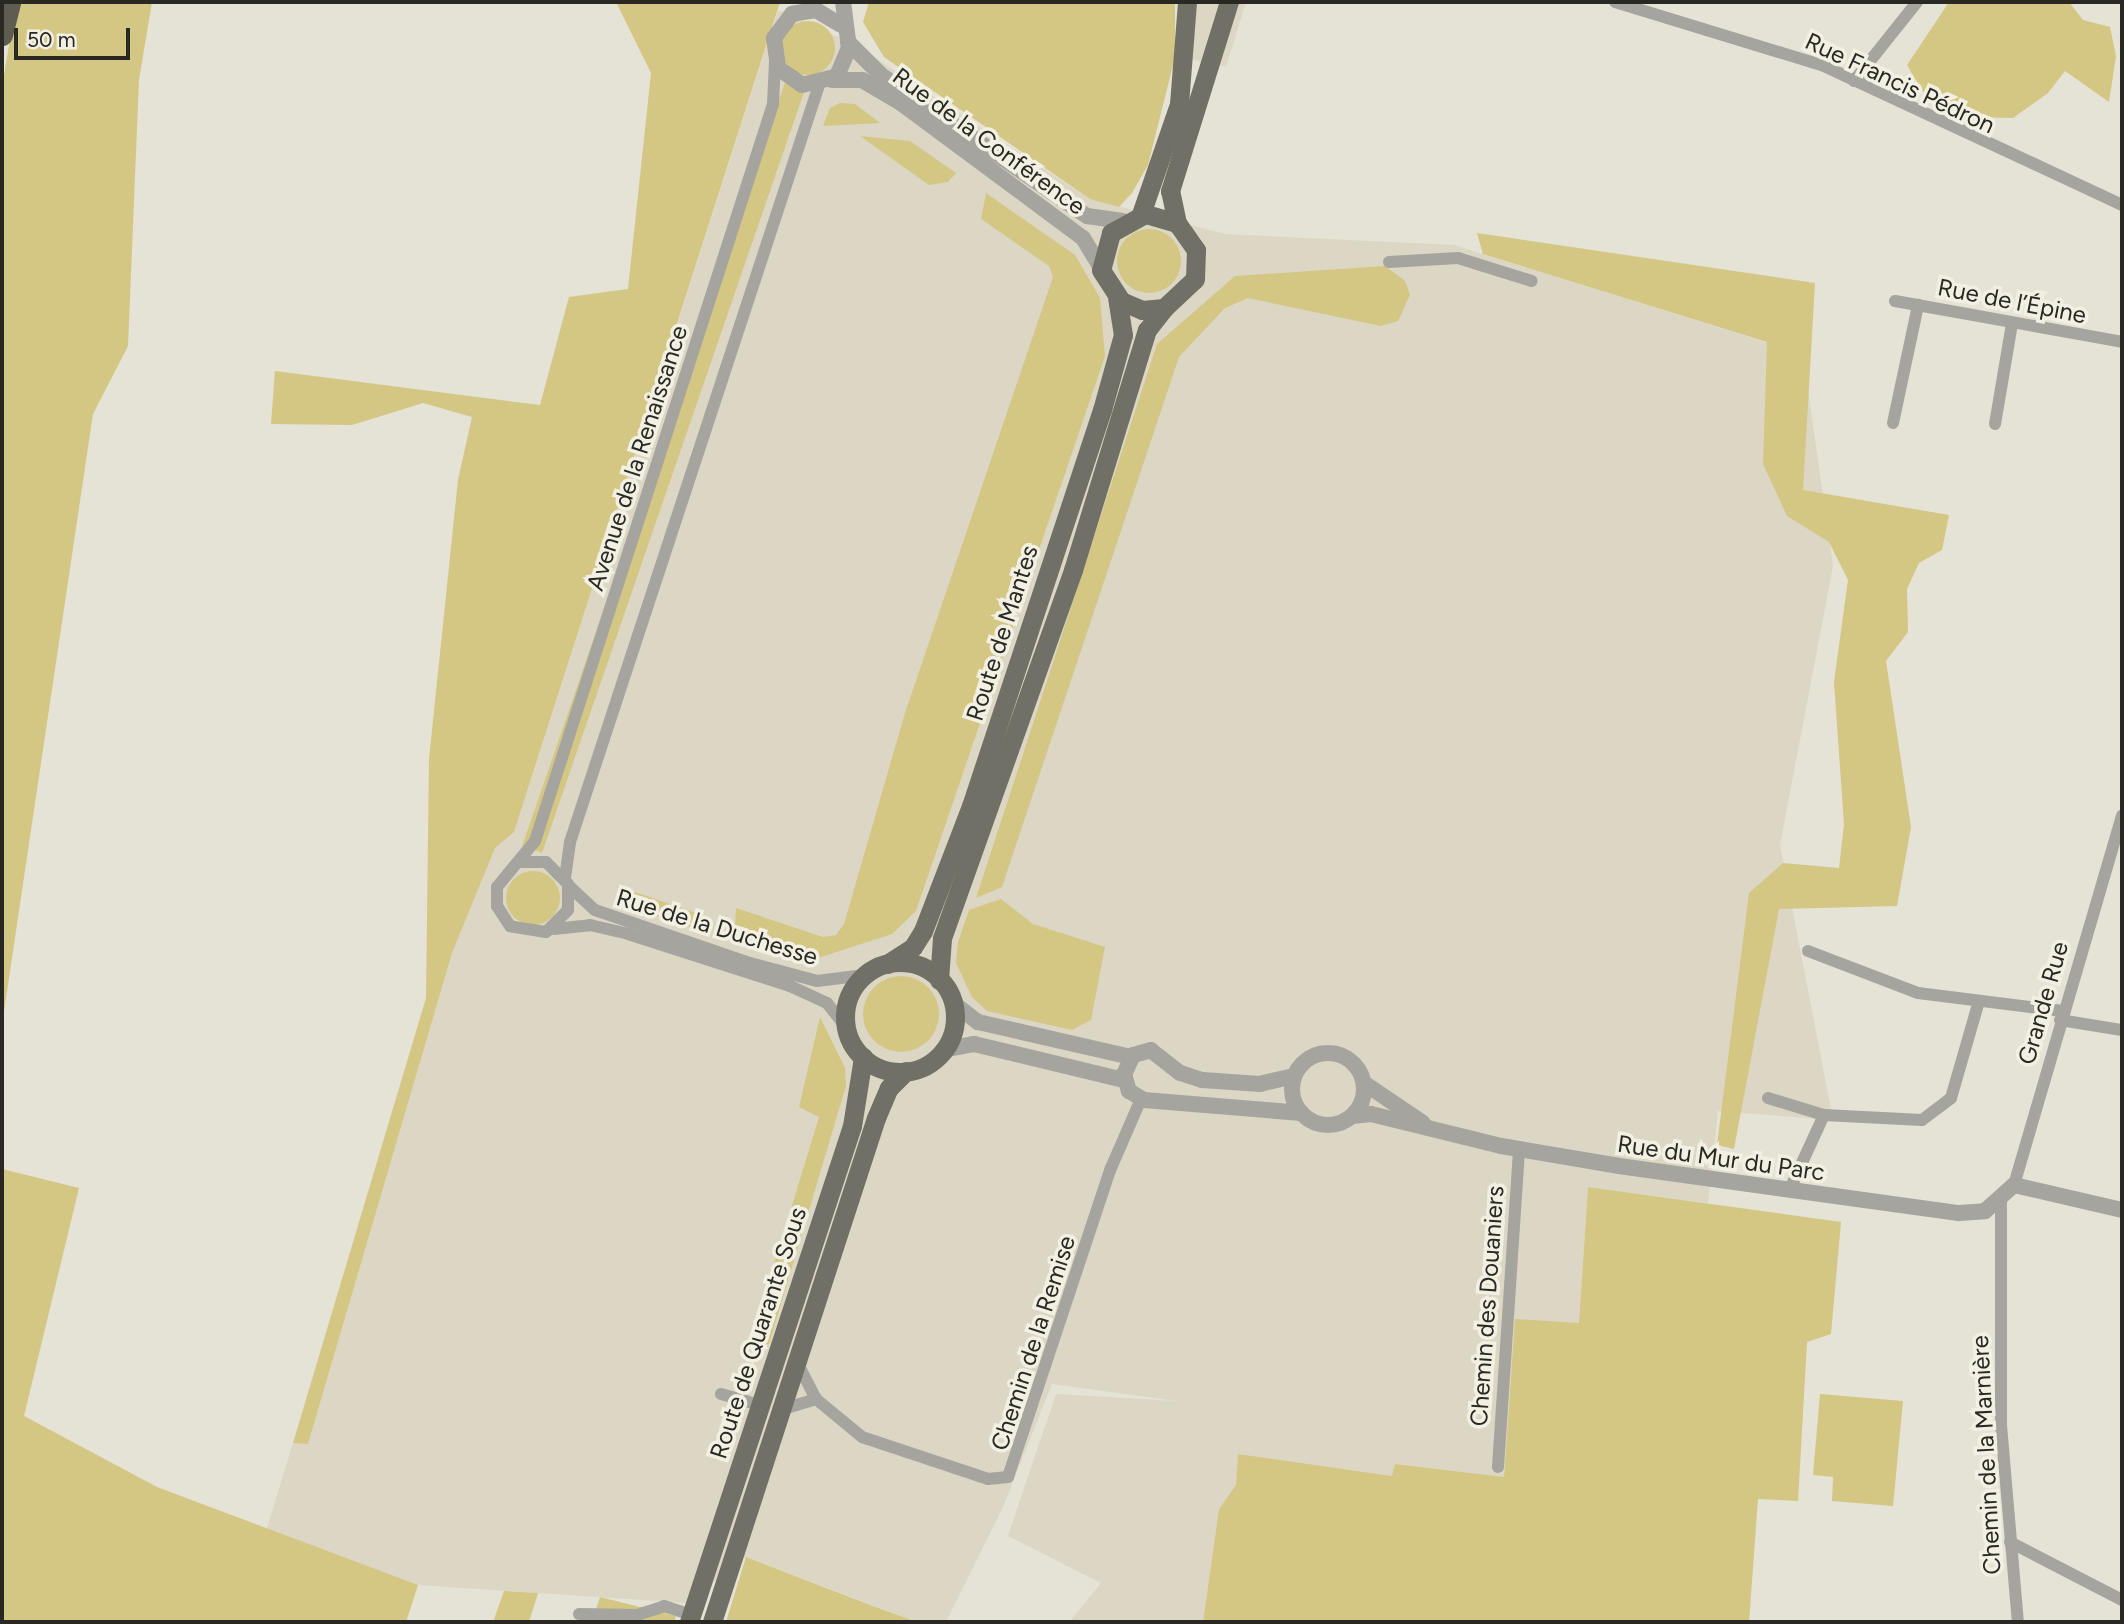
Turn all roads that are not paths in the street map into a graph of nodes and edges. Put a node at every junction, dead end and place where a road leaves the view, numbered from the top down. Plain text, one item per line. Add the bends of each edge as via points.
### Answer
1 (10, 2) edge
2 (843, 2) edge
3 (1187, 2) edge
4 (1229, 2) edge
5 (1615, 2) edge
6 (1917, 2) edge
7 (801, 7) edge
8 (842, 25) junction
9 (2, 35) edge
10 (849, 42) junction
11 (775, 62) junction
12 (1854, 81) junction
13 (825, 82) junction
14 (2122, 205) edge
15 (1132, 218) junction
16 (1177, 223) junction
17 (1389, 262) dead end
18 (1101, 268) junction
19 (1532, 281) dead end
20 (1117, 298) junction
21 (1895, 301) dead end
22 (1918, 305) junction
23 (1164, 308) junction
24 (2012, 324) junction
25 (2122, 342) edge
26 (1894, 423) dead end
27 (1995, 424) dead end
28 (2122, 815) edge
29 (522, 862) junction
30 (567, 881) junction
31 (552, 929) junction
32 (1808, 951) dead end
33 (887, 964) junction
34 (865, 975) junction
35 (939, 979) junction
36 (1979, 1001) junction
37 (952, 1002) junction
38 (2062, 1016) junction
39 (846, 1027) junction
40 (2122, 1030) edge
41 (943, 1050) junction
42 (863, 1057) junction
43 (1131, 1058) junction
44 (906, 1071) junction
45 (1294, 1076) junction
46 (1124, 1080) junction
47 (1364, 1083) junction
48 (1768, 1098) dead end
49 (1141, 1099) junction
50 (1301, 1113) junction
51 (1824, 1115) junction
52 (1353, 1116) junction
53 (1434, 1129) junction
54 (1519, 1149) junction
55 (2014, 1185) junction
56 (1788, 1191) junction
57 (2001, 1202) junction
58 (2122, 1210) edge
59 (796, 1360) junction
60 (721, 1394) dead end
61 (816, 1399) junction
62 (760, 1405) junction
63 (780, 1410) junction
64 (1498, 1466) dead end
65 (2010, 1542) junction
66 (2122, 1600) edge
67 (579, 1614) dead end
68 (690, 1618) edge
69 (712, 1622) edge
70 (2018, 1622) edge

1 - 9 highway
2 - 8 street
3 - 15 main road via 1179,104
4 - 16 main road via 1173,178
5 - 12 street, Rue Francis Pédron
6 - 12 street
7 - 8 street via 822,11
7 - 11 street via 776,32
8 - 10 street
10 - 13 street via 847,61
10 - 15 street, Rue de la Conférence via 881,75 1087,216
11 - 13 street via 791,81
11 - 29 street, Avenue de la Renaissance via 773,104 535,841
12 - 14 street, Rue Francis Pédron
13 - 18 street, Rue de la Conférence via 862,80 901,103 1083,238
13 - 30 street via 574,830
15 - 16 main road
15 - 18 main road via 1105,242
16 - 23 main road via 1195,246 1197,270 1184,295
17 - 19 street via 1458,258
18 - 20 main road
20 - 23 main road via 1137,309
20 - 33 main road, Route de Mantes via 1123,335 1105,399 971,806 923,931 913,947
21 - 22 street, Rue de l’Épine
22 - 24 street, Rue de l’Épine
22 - 26 street
23 - 35 main road, Route de Mantes via 1147,330 1073,570 942,938
24 - 25 street, Rue de l’Épine
24 - 27 street
28 - 38 street, Grande Rue
29 - 30 street via 547,862
29 - 31 street via 499,881 499,912 520,932
30 - 31 street via 568,910
30 - 34 street, Rue de la Duchesse via 595,911 750,963 817,981
31 - 39 street, Rue de la Duchesse via 600,927 779,982 827,1003
32 - 36 street via 1895,987
33 - 34 main road
33 - 35 main road via 912,964
34 - 39 main road via 848,998
35 - 37 main road
36 - 38 street
36 - 51 street via 1951,1098 1938,1113 1908,1122
37 - 41 main road via 953,1027
37 - 43 street via 978,1022
38 - 40 street
38 - 55 street, Grande Rue
39 - 42 main road
41 - 44 main road
41 - 46 street via 974,1044
42 - 44 main road via 883,1069
42 - 62 main road, Route de Quarante Sous via 860,1100
43 - 45 street via 1155,1051 1180,1073 1202,1080 1260,1084
43 - 46 street
44 - 59 main road via 889,1088 877,1114
45 - 47 street via 1312,1056 1333,1053 1353,1062
45 - 50 street
46 - 49 street
47 - 52 street
47 - 53 street, Rue du Mur du Parc
48 - 51 street
49 - 50 street
49 - 61 street, Chemin de la Remise via 1111,1168 1008,1477 988,1479 862,1437
50 - 52 street via 1326,1125
51 - 56 street
52 - 53 street, Rue du Mur du Parc via 1371,1114
53 - 54 street, Rue du Mur du Parc
54 - 56 street, Rue du Mur du Parc
54 - 64 street, Chemin des Douaniers
55 - 57 street, Grande Rue
55 - 58 street
56 - 57 street, Rue du Mur du Parc via 1959,1213 1985,1211
57 - 65 street, Chemin de la Marnière via 1999,1346
59 - 61 street, Chemin de la Remise
59 - 63 main road
60 - 62 street
61 - 63 street
62 - 68 main road, Route de Quarante Sous
63 - 69 main road
65 - 66 street
65 - 70 street, Chemin de la Marnière
67 - 68 street via 637,1615 664,1606

